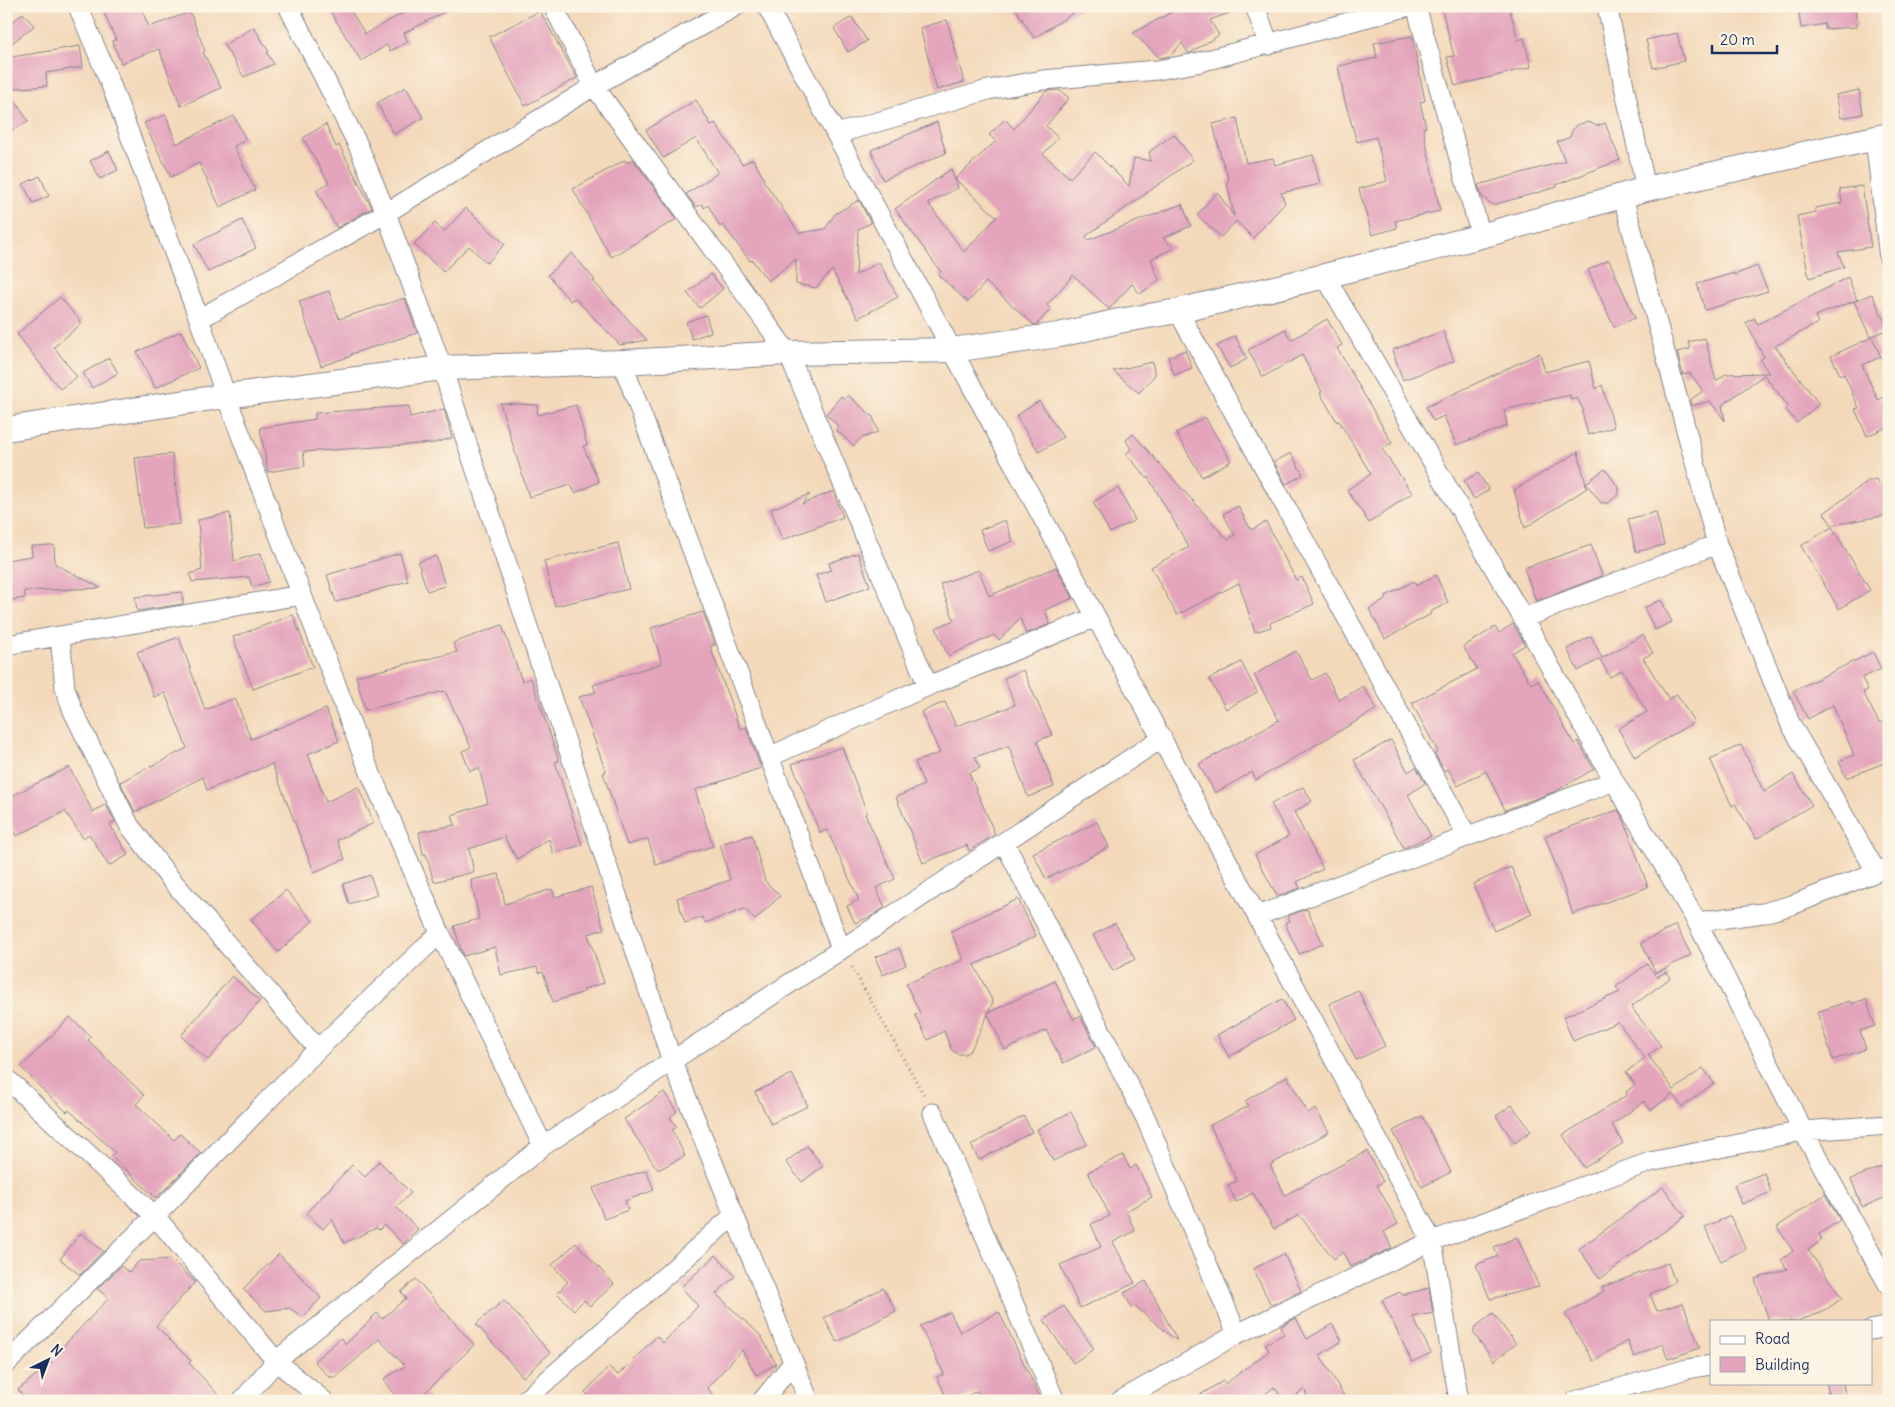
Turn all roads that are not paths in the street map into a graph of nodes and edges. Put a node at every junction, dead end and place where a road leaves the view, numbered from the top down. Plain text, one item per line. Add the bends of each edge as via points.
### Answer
1 (78, 6) edge
2 (288, 6) edge
3 (553, 6) edge
4 (736, 6) edge
5 (767, 6) edge
6 (1256, 6) edge
7 (1409, 6) edge
8 (1416, 6) edge
9 (1607, 6) edge
10 (1270, 45) junction
11 (594, 86) junction
12 (836, 134) junction
13 (1882, 137) edge
14 (1646, 189) junction
15 (1623, 196) junction
16 (386, 213) junction
17 (1481, 236) junction
18 (1889, 258) edge
19 (1325, 276) junction
20 (1178, 311) junction
21 (199, 319) junction
22 (952, 350) junction
23 (788, 353) junction
24 (622, 362) junction
25 (442, 368) junction
26 (226, 396) junction
27 (6, 429) edge
28 (1718, 544) junction
29 (301, 595) junction
30 (1096, 617) junction
31 (1523, 618) junction
32 (60, 636) junction
33 (6, 645) edge
34 (928, 686) junction
35 (1162, 738) junction
36 (769, 756) junction
37 (1614, 781) junction
38 (1467, 836) junction
39 (1004, 842) junction
40 (1882, 869) edge
41 (1257, 916) junction
42 (1697, 922) junction
43 (440, 933) junction
44 (842, 949) junction
45 (318, 1049) junction
46 (672, 1061) junction
47 (7, 1079) edge
48 (933, 1112) road end
49 (1889, 1125) edge
50 (1803, 1131) junction
51 (543, 1146) junction
52 (155, 1216) junction
53 (733, 1216) junction
54 (1432, 1241) junction
55 (1889, 1286) edge
56 (1889, 1326) edge
57 (1872, 1330) edge
58 (1237, 1334) junction
59 (276, 1361) junction
60 (793, 1362) junction
61 (6, 1364) edge
62 (1710, 1365) edge
63 (242, 1401) edge
64 (324, 1401) edge
65 (524, 1401) edge
66 (762, 1401) edge
67 (809, 1401) edge
68 (1055, 1401) edge
69 (1120, 1401) edge
70 (1458, 1401) edge
71 (1575, 1401) edge

1 - 21 street via 111,84
2 - 16 street via 358,145
3 - 11 street
4 - 11 street
5 - 12 street
6 - 10 street
7 - 10 street
8 - 17 street
9 - 14 street
10 - 12 street via 1179,66 1043,80 988,90
11 - 16 street
11 - 23 street
12 - 22 street
13 - 14 street
13 - 18 street
14 - 15 street
15 - 17 street
15 - 28 street
16 - 21 street
16 - 25 street
17 - 19 street
19 - 20 street
19 - 31 street
20 - 22 street via 1059,335
20 - 38 street
21 - 26 street
22 - 23 street
22 - 30 street
23 - 24 street
23 - 34 street
24 - 25 street
24 - 36 street
25 - 26 street
25 - 46 street
26 - 27 street
26 - 29 street
28 - 31 street
28 - 40 street via 1790,723
29 - 32 street
29 - 43 street via 364,758
30 - 34 street
30 - 35 street
31 - 37 street
32 - 33 street
32 - 45 street via 65,688 72,711 129,825 168,876
34 - 36 street
35 - 39 street
35 - 41 street
36 - 44 street
37 - 38 street
37 - 42 street
38 - 41 street
39 - 44 street
39 - 58 street via 1146,1119
40 - 42 street via 1792,905 1763,913
41 - 54 street
42 - 50 street
43 - 45 street
43 - 51 street
44 - 46 street
45 - 52 street
46 - 51 street
46 - 53 street
47 - 52 street
48 - 68 street
49 - 50 street
50 - 54 street via 1650,1162
50 - 55 street
51 - 59 street
52 - 59 street
52 - 61 street
53 - 60 street
53 - 65 street
54 - 58 street
54 - 70 street
56 - 57 street
58 - 69 street
59 - 63 street
59 - 64 street
60 - 66 street
60 - 67 street
62 - 71 street

